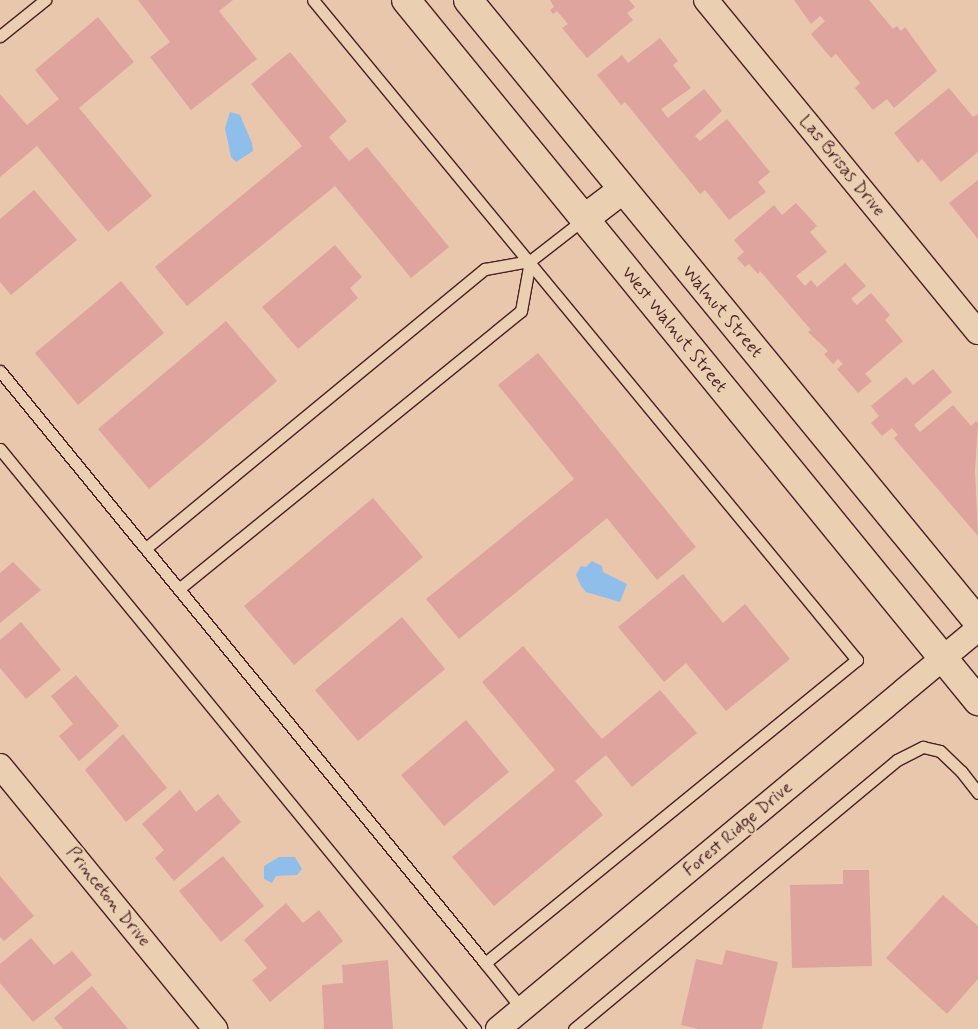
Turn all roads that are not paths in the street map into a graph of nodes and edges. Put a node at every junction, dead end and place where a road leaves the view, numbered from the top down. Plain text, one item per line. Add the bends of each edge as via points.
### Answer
1 (45, 0) edge
2 (313, 0) edge
3 (406, 0) edge
4 (468, 0) edge
5 (706, 0) edge
6 (0, 36) edge
7 (622, 190) junction
8 (584, 219) junction
9 (530, 261) junction
10 (978, 332) edge
11 (0, 371) edge
12 (0, 449) edge
13 (146, 548) junction
14 (180, 588) junction
15 (978, 622) edge
16 (978, 629) edge
17 (942, 660) junction
18 (978, 701) edge
19 (0, 766) edge
20 (978, 793) edge
21 (485, 963) junction
22 (522, 1009) junction
23 (215, 1029) edge
24 (475, 1029) edge
25 (498, 1029) edge
26 (574, 1029) edge

1 - 6 lane
2 - 9 lane
3 - 8 main road, West Walnut Street
4 - 7 main road, Walnut Street
5 - 10 street, Las Brisas Drive
7 - 8 main road
7 - 15 main road, Walnut Street
8 - 9 lane
8 - 17 main road, West Walnut Street
9 - 13 lane via 485,269
9 - 14 lane via 521,311
9 - 21 lane via 857,660
11 - 13 lane
12 - 24 lane
13 - 14 lane
14 - 21 lane
16 - 17 street, Forest Ridge Drive
17 - 18 main road
17 - 22 street, Forest Ridge Drive
19 - 23 street, Princeton Drive
20 - 26 lane via 940,751 923,747 897,760
21 - 22 lane
22 - 25 street, Forest Ridge Drive

